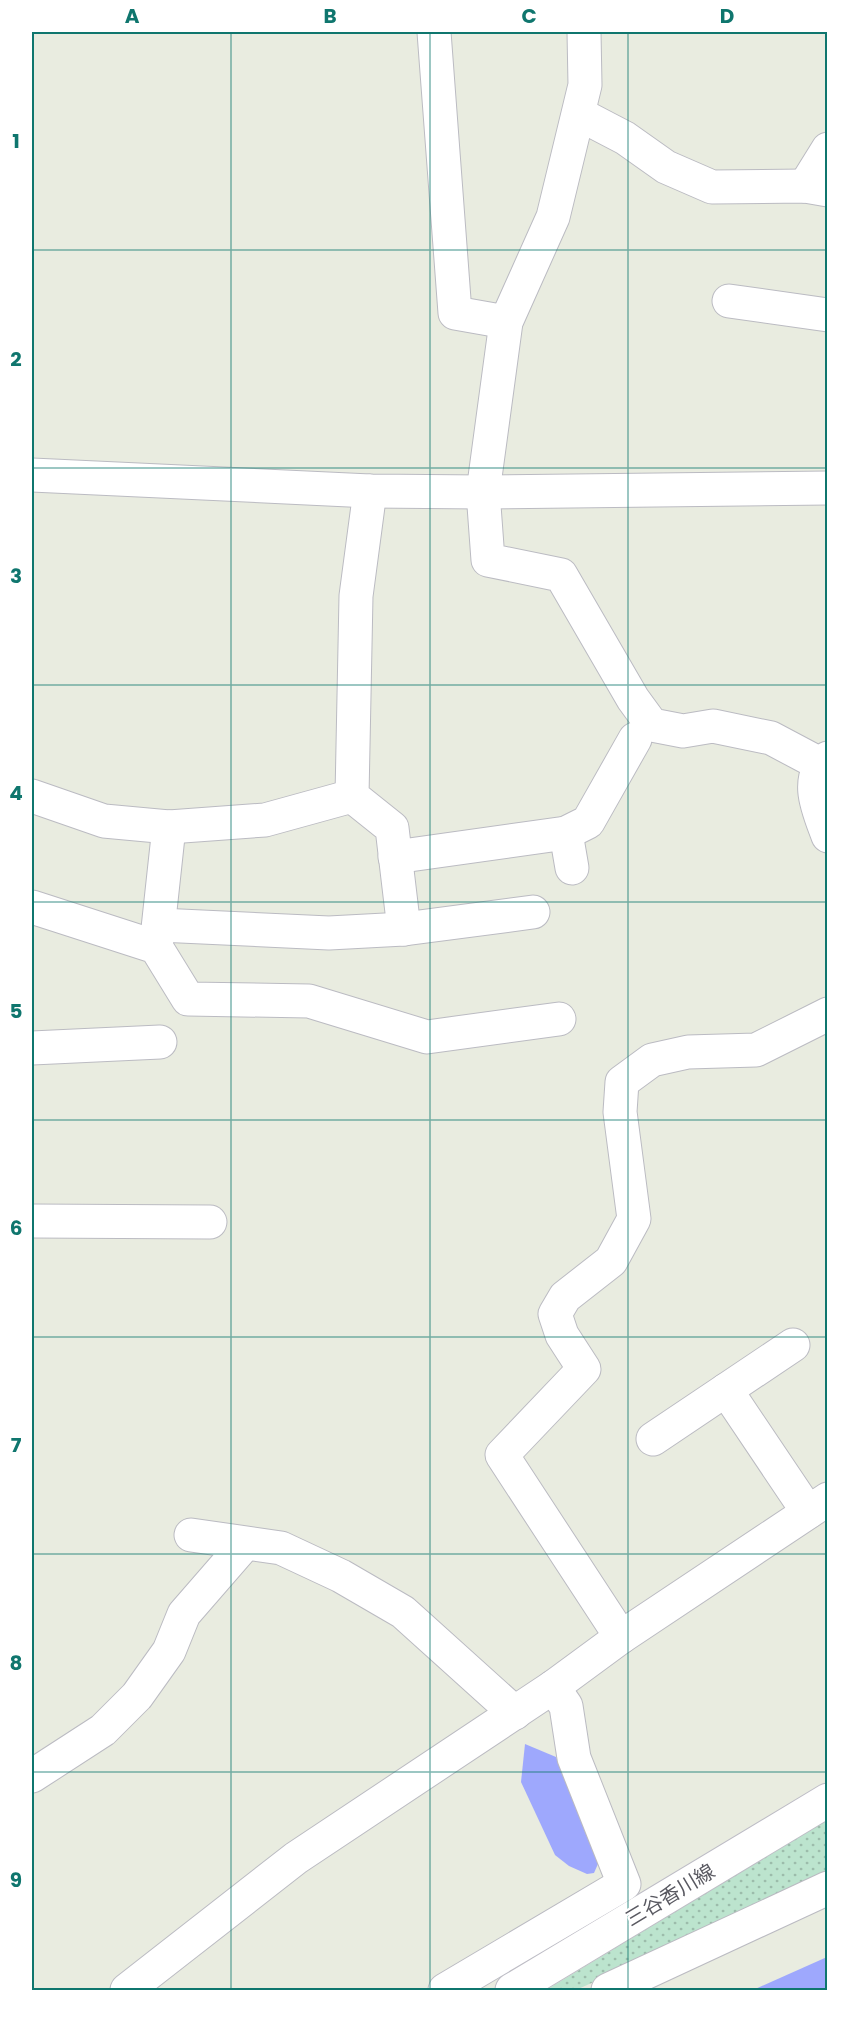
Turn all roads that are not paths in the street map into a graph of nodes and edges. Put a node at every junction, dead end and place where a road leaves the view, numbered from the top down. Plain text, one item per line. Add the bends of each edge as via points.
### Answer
1 (434, 32) edge
2 (584, 32) edge
3 (579, 114) junction
4 (828, 149) edge
5 (816, 188) edge
6 (729, 301) dead end
7 (828, 315) edge
8 (506, 322) junction
9 (32, 475) edge
10 (828, 488) edge
11 (369, 491) junction
12 (483, 492) junction
13 (634, 739) dead end
14 (824, 761) edge
15 (32, 796) edge
16 (352, 796) junction
17 (169, 827) junction
18 (566, 833) junction
19 (828, 836) edge
20 (395, 857) junction
21 (572, 868) dead end
22 (32, 907) edge
23 (533, 912) dead end
24 (404, 929) junction
25 (157, 936) junction
26 (828, 1014) edge
27 (559, 1019) dead end
28 (160, 1042) dead end
29 (32, 1048) edge
30 (32, 1221) edge
31 (210, 1222) dead end
32 (793, 1345) dead end
33 (726, 1390) junction
34 (653, 1439) dead end
35 (818, 1505) edge
36 (191, 1535) dead end
37 (244, 1545) junction
38 (621, 1637) junction
39 (553, 1687) junction
40 (514, 1713) junction
41 (32, 1776) edge
42 (828, 1800) edge
43 (828, 1887) edge
44 (127, 1990) edge
45 (445, 1990) edge
46 (512, 1990) edge
47 (608, 1990) edge

1 - 8 street via 455,313
2 - 3 street via 585,85
3 - 5 street via 626,138 666,167 712,187
3 - 8 street via 553,217
4 - 5 street
6 - 7 street
8 - 12 street
9 - 11 street
10 - 12 street
11 - 12 street
11 - 16 street via 356,596
12 - 14 street via 488,560 561,575 652,725 683,731 713,726 771,738
13 - 18 street via 588,822
14 - 19 street via 813,793
15 - 17 street via 104,821
16 - 17 street via 265,820
16 - 20 street via 392,828
17 - 25 street
18 - 20 street
18 - 21 street
20 - 24 street
22 - 25 street
23 - 24 street
24 - 25 street
25 - 27 street via 188,999 309,1001 427,1037
26 - 38 street via 756,1050 688,1052 652,1060 622,1082 620,1112 634,1219 611,1261 565,1297 555,1314 562,1335 584,1369 502,1455
28 - 29 street
30 - 31 street
32 - 33 street
33 - 34 street
33 - 35 street
35 - 38 street
36 - 37 street
37 - 40 street via 281,1548 341,1576 403,1612
37 - 41 street via 184,1614 169,1651 137,1696 103,1730
38 - 39 street
39 - 40 street
39 - 45 street via 566,1706 574,1758 624,1884
40 - 44 street via 296,1858
42 - 46 street, 三谷香川線
43 - 47 street

